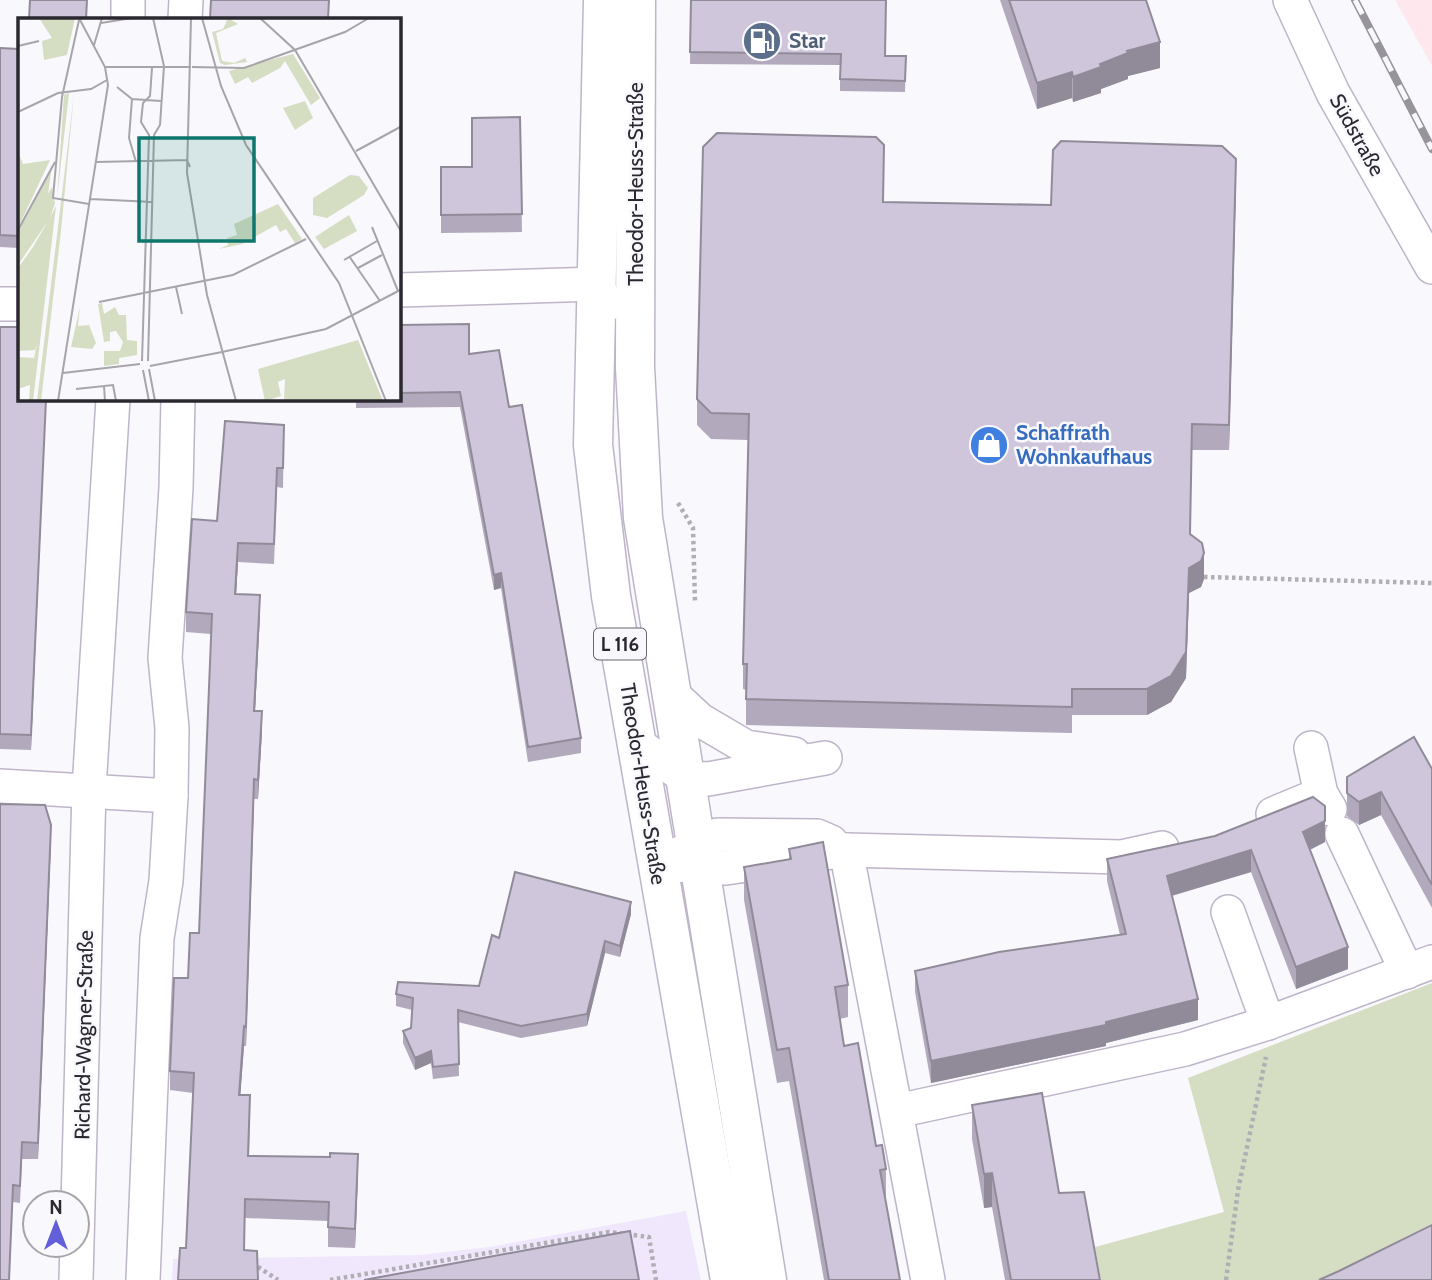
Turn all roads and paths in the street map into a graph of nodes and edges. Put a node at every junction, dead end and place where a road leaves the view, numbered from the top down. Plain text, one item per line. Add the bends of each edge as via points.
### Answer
1 (128, 0) edge
2 (186, 0) edge
3 (603, 0) edge
4 (636, 0) edge
5 (1290, 0) edge
6 (128, 18) edge
7 (185, 18) edge
8 (1432, 267) edge
9 (597, 284) junction
10 (401, 290) edge
11 (0, 304) edge
12 (18, 304) edge
13 (635, 367) junction
14 (113, 401) edge
15 (177, 401) edge
16 (1204, 577) edge
17 (1432, 583) edge
18 (671, 693) junction
19 (636, 743) junction
20 (1311, 748) dead end
21 (686, 778) junction
22 (0, 786) edge
23 (89, 789) junction
24 (171, 796) junction
25 (1331, 812) junction
26 (1243, 826) edge
27 (1196, 841) edge
28 (846, 850) junction
29 (700, 857) junction
30 (656, 863) junction
31 (1228, 912) dead end
32 (1419, 967) edge
33 (1268, 1023) junction
34 (897, 1111) junction
35 (248, 1261) edge
36 (76, 1280) edge
37 (143, 1280) edge
38 (278, 1280) edge
39 (330, 1280) edge
40 (656, 1280) edge
41 (730, 1280) edge
42 (767, 1280) edge
43 (928, 1280) edge
44 (1226, 1280) edge

1 - 6 street
2 - 7 street
3 - 9 main road, Theodor-Heuss-Straße / L 116
4 - 13 main road, Theodor-Heuss-Straße / L 116
5 - 8 street, Südstraße via 1333,93
9 - 10 street
9 - 13 street, Theodor-Heuss-Straße
9 - 19 main road, Theodor-Heuss-Straße / L 116 via 593,445 611,596
11 - 12 street
13 - 18 main road, Theodor-Heuss-Straße / L 116 via 643,518
14 - 23 street, Richard-Wagner-Straße
15 - 24 street via 165,658 172,728
16 - 17 path
18 - 21 main road, Theodor-Heuss-Straße / L 116
18 - 21 street via 700,720 746,747 825,758 708,779
19 - 21 street
19 - 30 main road, Theodor-Heuss-Straße / L 116
20 - 25 street
21 - 29 main road, Theodor-Heuss-Straße / L 116
22 - 23 street
23 - 24 street
23 - 36 street, Richard-Wagner-Straße
24 - 37 street via 157,938
25 - 26 street
25 - 32 street
27 - 28 street via 1121,857
28 - 29 street via 726,868
28 - 34 street
29 - 30 street
29 - 42 main road, Theodor-Heuss-Straße / L 116
30 - 41 main road, Theodor-Heuss-Straße / L 116
31 - 33 street
32 - 33 street
33 - 34 street via 1185,1049
33 - 44 path
34 - 43 street
35 - 38 path
39 - 40 path via 609,1232 649,1237

